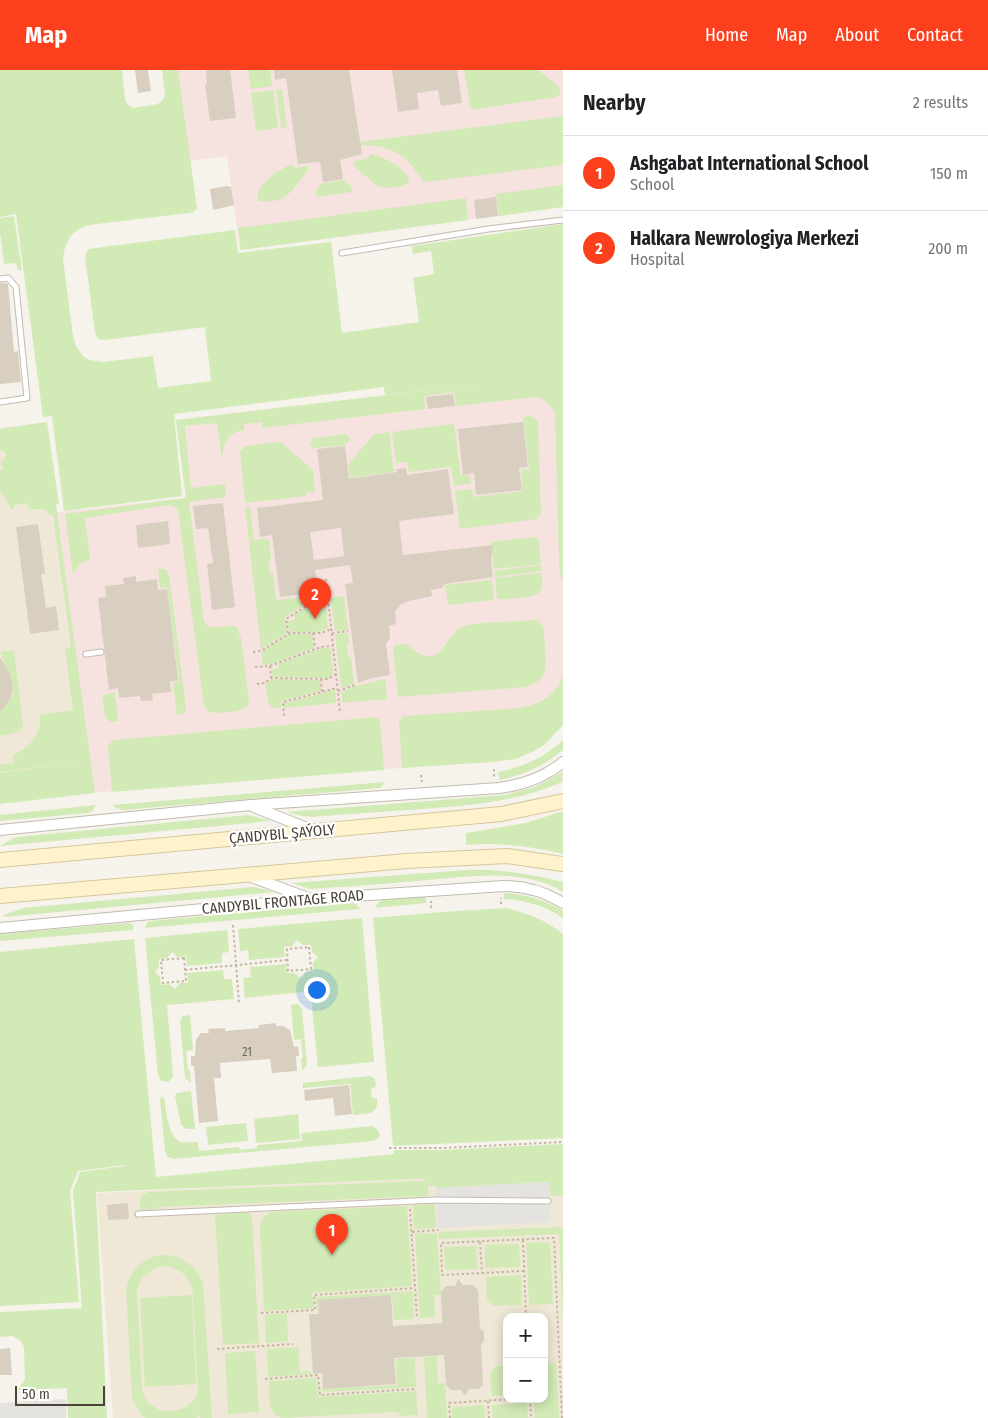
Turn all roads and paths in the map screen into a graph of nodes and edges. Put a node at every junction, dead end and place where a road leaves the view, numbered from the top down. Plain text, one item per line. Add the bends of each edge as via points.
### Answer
1 (563, 220) edge
2 (342, 253) dead end
3 (0, 278) edge
4 (0, 402) edge
5 (326, 579) dead end
6 (328, 597) junction
7 (332, 629) junction
8 (348, 631) dead end
9 (313, 633) junction
10 (332, 633) junction
11 (288, 634) junction
12 (334, 646) junction
13 (315, 649) junction
14 (101, 652) dead end
15 (253, 652) dead end
16 (86, 654) dead end
17 (270, 666) junction
18 (255, 667) dead end
19 (336, 674) junction
20 (271, 678) junction
21 (321, 679) junction
22 (257, 684) dead end
23 (355, 685) dead end
24 (338, 689) junction
25 (322, 692) junction
26 (340, 712) dead end
27 (284, 716) dead end
28 (563, 762) edge
29 (494, 769) dead end
30 (420, 775) dead end
31 (489, 777) dead end
32 (426, 782) dead end
33 (563, 802) edge
34 (251, 805) junction
35 (2, 831) edge
36 (313, 831) junction
37 (0, 860) edge
38 (563, 864) edge
39 (243, 874) junction
40 (7, 896) edge
41 (496, 897) dead end
42 (311, 899) junction
43 (563, 903) edge
44 (501, 904) dead end
45 (0, 905) edge
46 (233, 925) dead end
47 (0, 928) edge
48 (288, 960) junction
49 (236, 965) junction
50 (185, 970) junction
51 (239, 1002) dead end
52 (563, 1142) edge
53 (389, 1148) dead end
54 (410, 1201) junction
55 (548, 1201) dead end
56 (138, 1214) dead end
57 (438, 1230) dead end
58 (412, 1232) junction
59 (523, 1240) junction
60 (480, 1242) junction
61 (524, 1271) junction
62 (482, 1273) junction
63 (415, 1288) junction
64 (261, 1313) dead end
65 (526, 1313) edge
66 (417, 1318) dead end
67 (293, 1344) dead end
68 (217, 1349) dead end
69 (265, 1379) dead end
70 (416, 1389) dead end
71 (503, 1400) edge
72 (488, 1401) junction
73 (530, 1403) edge
74 (450, 1418) edge
75 (489, 1418) edge
76 (531, 1418) edge
77 (562, 1418) edge

1 - 2 lane
3 - 4 lane via 8,278 16,287 27,398
5 - 6 path
6 - 7 path
6 - 11 path via 321,597 286,619
7 - 9 path
7 - 10 path
8 - 10 path
9 - 11 path
9 - 13 path
10 - 12 path
11 - 15 path via 261,651
12 - 13 path
12 - 19 path
13 - 17 path
14 - 16 lane
17 - 18 path
17 - 20 path
19 - 21 path
19 - 24 path
20 - 21 path
20 - 22 path
21 - 25 path
23 - 24 path
24 - 25 path
24 - 26 path
25 - 27 path via 283,702
28 - 34 street via 537,778 499,788
29 - 31 path via 495,777
30 - 32 path via 421,782
33 - 36 main road, ÇANDYBIL ŞAÝOLY via 501,814
34 - 35 street
34 - 36 street
36 - 37 main road, ÇANDYBIL ŞAÝOLY
38 - 39 main road via 491,856
39 - 40 main road
39 - 42 street
40 - 45 street
41 - 44 path via 501,897
42 - 43 street, CANDYBIL FRONTAGE ROAD via 514,886 538,891
42 - 47 street, CANDYBIL FRONTAGE ROAD
46 - 49 path
48 - 48 path via 288,971 311,969 309,947 287,949
48 - 49 path
49 - 50 path
49 - 51 path
50 - 50 path via 184,958 161,960 163,983 186,981
52 - 53 path
54 - 55 lane
54 - 56 lane
54 - 58 path
57 - 58 path
58 - 63 path
59 - 60 path
59 - 61 path
59 - 77 path via 554,1238
60 - 62 path
60 - 62 path via 441,1244 442,1275
61 - 62 path
61 - 65 path
63 - 64 path via 314,1295 315,1310
63 - 66 path
67 - 68 path
69 - 70 path via 318,1375 320,1395
71 - 72 path
72 - 74 path via 450,1403
72 - 75 path
73 - 76 path

